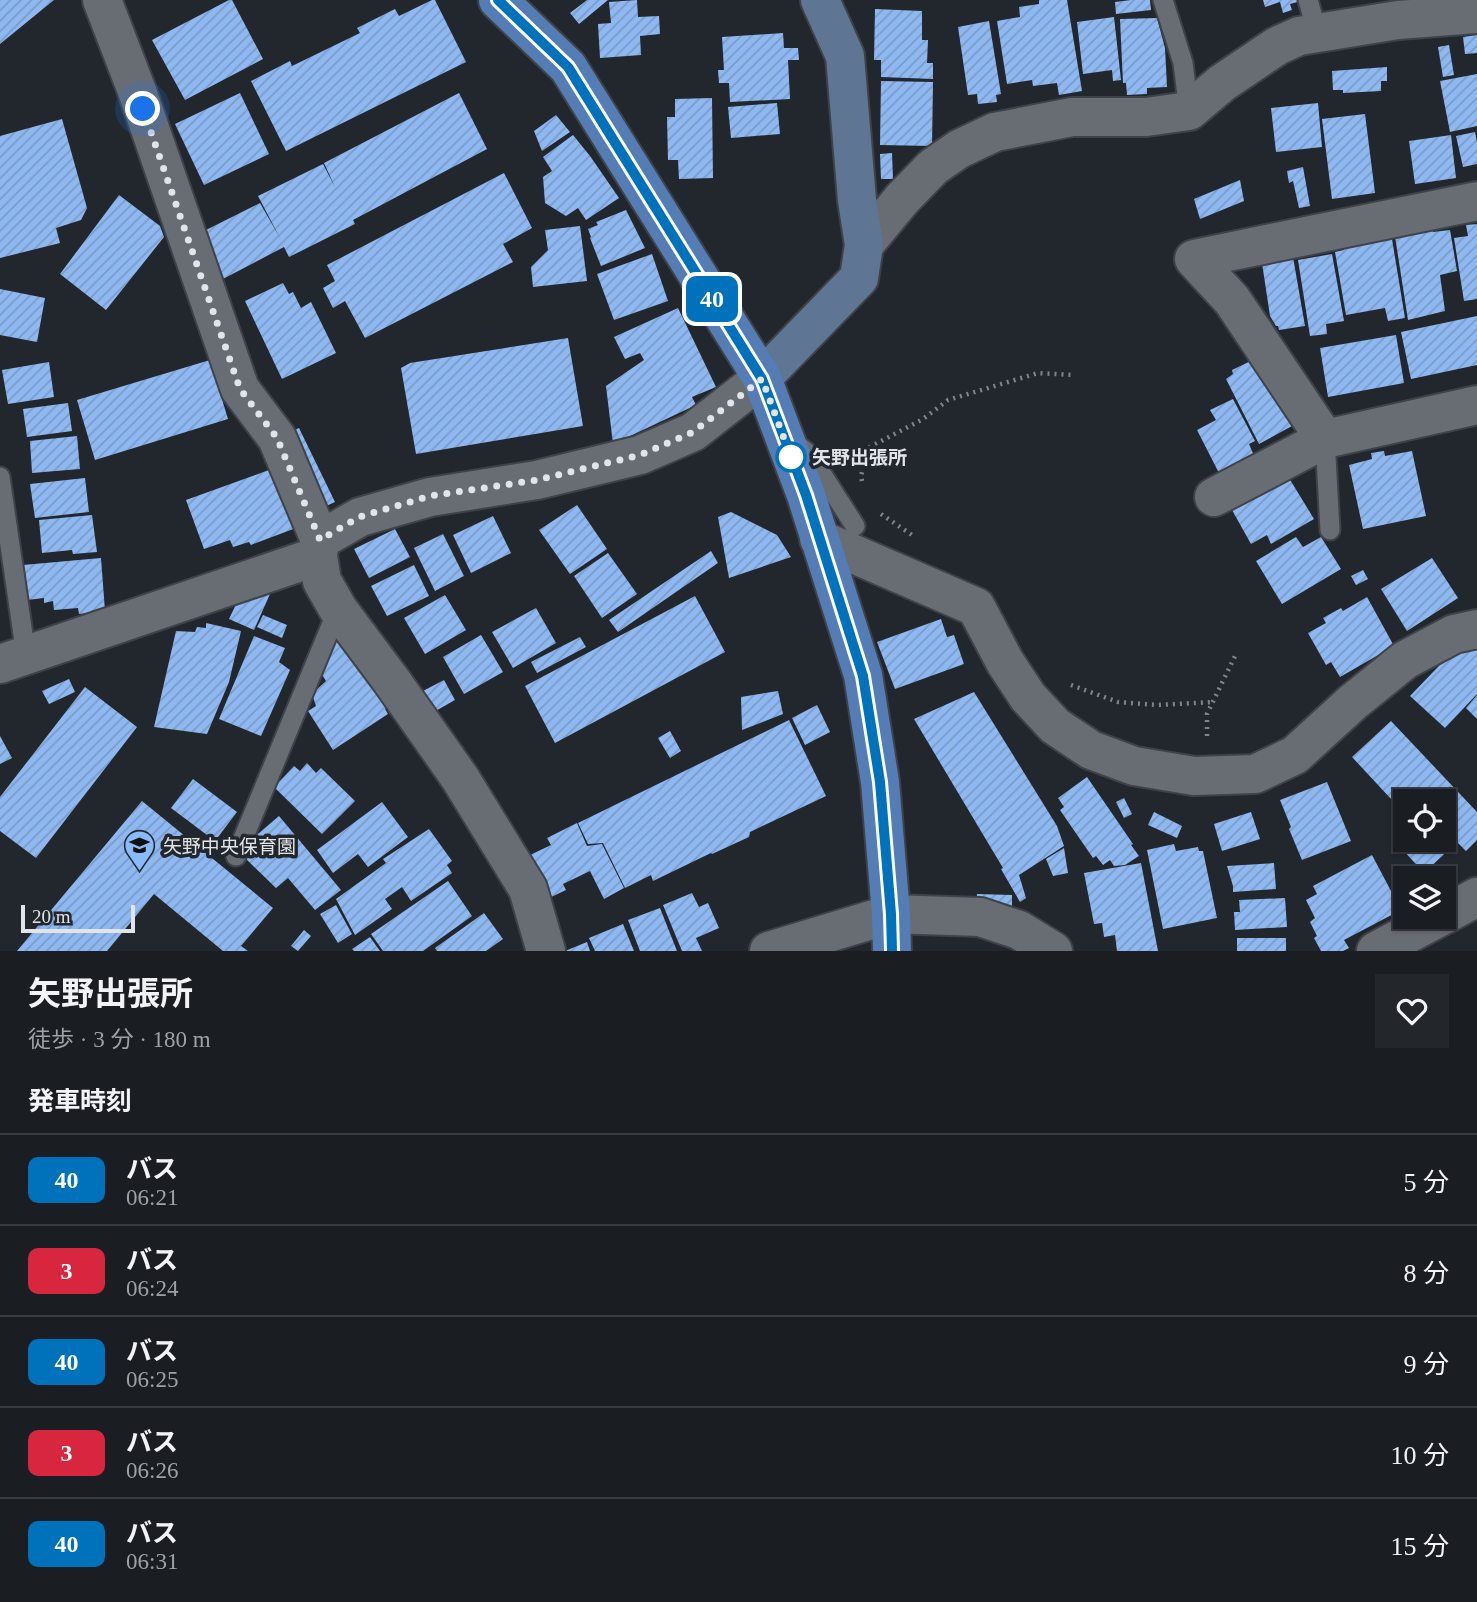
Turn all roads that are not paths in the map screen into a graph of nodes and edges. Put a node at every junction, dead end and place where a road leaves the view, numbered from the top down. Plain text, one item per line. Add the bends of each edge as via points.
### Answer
1 (102, 0) edge
2 (498, 0) edge
3 (820, 0) edge
4 (1163, 0) edge
5 (1477, 14) edge
6 (1312, 16) edge
7 (1189, 111) junction
8 (1477, 201) edge
9 (864, 245) junction
10 (762, 379) junction
11 (1477, 405) edge
12 (782, 432) junction
13 (1325, 439) junction
14 (0, 477) edge
15 (1214, 496) dead end
16 (855, 526) road end
17 (1330, 530) dead end
18 (819, 539) junction
19 (319, 548) junction
20 (338, 609) junction
21 (1477, 629) edge
22 (13, 659) edge
23 (236, 856) dead end
24 (1477, 897) edge
25 (1456, 908) edge
26 (1417, 929) edge
27 (891, 932) edge
28 (546, 951) edge
29 (769, 951) edge
30 (1053, 951) edge
31 (1376, 951) edge

1 - 19 street via 240,389 277,438
2 - 10 main road via 568,67
3 - 9 street via 845,56
4 - 7 lane via 1183,63
5 - 6 street via 1398,20
6 - 7 street via 1299,36 1222,83
7 - 9 street via 1146,117 1072,117 995,132 933,167
8 - 13 street via 1194,258 1232,300
9 - 10 street via 859,278
10 - 12 main road
10 - 19 street via 693,432 640,455 537,480 430,496 359,517
11 - 13 street
12 - 16 lane via 810,454
12 - 18 main road
13 - 15 street
13 - 17 lane
14 - 22 lane
18 - 21 street via 976,607 1028,698 1055,726 1091,750 1134,766 1190,775 1255,774 1295,755 1405,660 1454,634
18 - 27 main road via 863,676 880,782
19 - 20 street via 322,581
19 - 22 street
20 - 23 lane
20 - 28 street via 460,778 528,889
24 - 25 street
26 - 31 street
27 - 29 street
27 - 30 street via 980,917 1019,930

